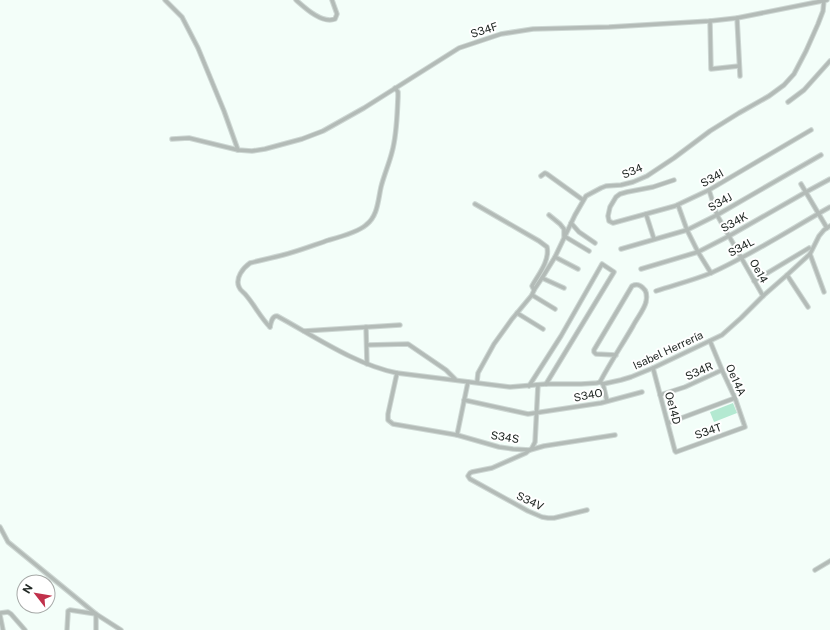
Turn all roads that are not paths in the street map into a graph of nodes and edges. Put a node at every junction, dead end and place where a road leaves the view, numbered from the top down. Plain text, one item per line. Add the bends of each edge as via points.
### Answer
1 (165, 0) edge
2 (296, 0) edge
3 (332, 0) edge
4 (800, 0) edge
5 (825, 0) edge
6 (801, 5) junction
7 (737, 18) junction
8 (710, 21) junction
9 (830, 61) edge
10 (739, 66) junction
11 (740, 76) dead end
12 (395, 88) junction
13 (788, 102) dead end
14 (811, 130) dead end
15 (172, 139) dead end
16 (238, 150) junction
17 (821, 156) dead end
18 (541, 176) dead end
19 (830, 179) edge
20 (674, 180) dead end
21 (801, 184) dead end
22 (710, 190) junction
23 (806, 192) junction
24 (583, 200) junction
25 (475, 204) dead end
26 (678, 205) junction
27 (830, 207) edge
28 (646, 214) junction
29 (818, 214) junction
30 (549, 215) dead end
31 (717, 215) junction
32 (571, 223) junction
33 (828, 227) edge
34 (687, 230) junction
35 (564, 236) junction
36 (729, 236) junction
37 (654, 239) junction
38 (595, 243) dead end
39 (809, 248) dead end
40 (621, 249) dead end
41 (589, 251) dead end
42 (698, 252) junction
43 (810, 254) junction
44 (555, 257) junction
45 (741, 258) junction
46 (641, 268) dead end
47 (578, 269) dead end
48 (711, 273) junction
49 (787, 275) junction
50 (542, 278) junction
51 (754, 281) junction
52 (564, 288) dead end
53 (534, 290) junction
54 (656, 291) dead end
55 (824, 292) dead end
56 (532, 295) junction
57 (762, 296) junction
58 (808, 307) dead end
59 (555, 309) dead end
60 (517, 313) junction
61 (400, 325) dead end
62 (366, 327) junction
63 (543, 329) dead end
64 (302, 331) junction
65 (710, 341) junction
66 (367, 345) junction
67 (616, 355) junction
68 (367, 364) junction
69 (653, 368) junction
70 (722, 370) junction
71 (397, 373) junction
72 (455, 379) junction
73 (468, 382) junction
74 (477, 382) junction
75 (601, 383) junction
76 (546, 384) junction
77 (538, 385) junction
78 (529, 386) junction
79 (642, 392) dead end
80 (660, 395) junction
81 (736, 398) junction
82 (464, 400) junction
83 (607, 401) junction
84 (537, 413) junction
85 (668, 423) junction
86 (745, 427) joint
87 (456, 435) junction
88 (615, 435) dead end
89 (530, 450) junction
90 (676, 452) joint
91 (587, 510) dead end
92 (0, 528) edge
93 (830, 561) edge
94 (815, 570) dead end
95 (0, 614) edge
96 (96, 614) junction
97 (3, 630) edge
98 (25, 630) edge
99 (67, 630) edge
100 (96, 630) edge
101 (121, 630) edge

1 - 16 street via 182,18 195,42
2 - 3 street via 320,18 330,20 335,19 337,14
4 - 6 street
5 - 6 street, S34F
5 - 24 street, S34 via 806,51 794,74 784,85 710,131 646,176 621,185 600,188
6 - 7 street, S34F
7 - 8 street, S34F
7 - 10 street
8 - 10 street via 711,69
8 - 12 street, S34F via 533,28 501,34 459,48
9 - 13 street via 804,90
10 - 11 street
12 - 16 street, S34F via 323,131 265,149
12 - 64 street, Isabel Herrería via 398,97 394,142 377,208 366,226 284,255 250,263 239,276 239,287 270,327 274,316 277,316
14 - 22 street, S34I
15 - 16 street, S34F via 202,140
17 - 31 street, S34J
18 - 24 street via 547,174
19 - 23 street, S34K
20 - 28 street, S34I via 620,194 609,209 610,222 614,223
21 - 23 street
22 - 26 street, S34I
22 - 31 street, Oe14
23 - 29 street
23 - 36 street, S34K
24 - 32 street, S34
25 - 53 street via 547,247 546,260 532,286
26 - 28 street, S34I
26 - 34 street
27 - 29 street, S34L
28 - 37 street
29 - 33 street
29 - 45 street, S34L
30 - 35 street via 564,229
31 - 34 street, S34J
31 - 36 street, Oe14
32 - 35 street, S34
32 - 38 street
33 - 43 street, Isabel Herrería via 819,236
34 - 37 street, S34J
34 - 42 street
35 - 41 street
35 - 44 street, S34
36 - 42 street, S34K
36 - 45 street, Oe14
37 - 40 street, S34J
39 - 51 street
42 - 46 street, S34K
42 - 48 street
43 - 49 street, Isabel Herrería
43 - 55 street
44 - 47 street
44 - 50 street, S34
45 - 48 street, S34L
45 - 51 street, Oe14
48 - 54 street, S34L
49 - 57 street, Isabel Herrería
49 - 58 street
50 - 52 street
50 - 53 street, S34
51 - 57 street, Oe14
53 - 56 street, S34
56 - 59 street
56 - 60 street, S34
57 - 65 street, Isabel Herrería via 731,328
60 - 63 street
60 - 74 street, S34 via 494,344 478,373
61 - 62 street
62 - 64 street
62 - 66 street
64 - 68 street, Isabel Herrería
65 - 69 street, Isabel Herrería
65 - 70 street, Oe14A
66 - 68 street
66 - 72 street via 408,344
67 - 67 street via 646,303 645,291 636,284 632,286 594,350 596,354
67 - 75 street
68 - 71 street, Isabel Herrería
69 - 75 street, Isabel Herrería via 621,380
69 - 80 street, Oe14D
70 - 80 street, S34R
70 - 81 street, Oe14A
71 - 72 street, Isabel Herrería
71 - 87 street, S34S via 388,420 393,424
72 - 73 street, Isabel Herrería
73 - 74 street, Isabel Herrería
73 - 82 street
74 - 78 street, Isabel Herrería via 510,387
75 - 76 street, Isabel Herrería
75 - 83 street
76 - 77 street, Isabel Herrería
76 - 78 street via 614,272 602,264
77 - 78 street, Isabel Herrería
77 - 84 street
79 - 83 street, S34O
80 - 85 street, Oe14D
81 - 85 street
81 - 86 street, Oe14A
82 - 84 street, S34O via 528,414
82 - 87 street
83 - 84 street, S34O
84 - 89 street via 535,442
85 - 90 street, Oe14D
86 - 90 street, S34T
87 - 89 street, S34S via 499,447
88 - 89 street, S34S
89 - 91 street, S34V via 492,468 472,472 468,476 542,517 554,518
92 - 96 street via 8,542
93 - 94 street
95 - 97 street
95 - 98 street via 12,614
96 - 99 street via 68,611
96 - 100 street
96 - 101 street

